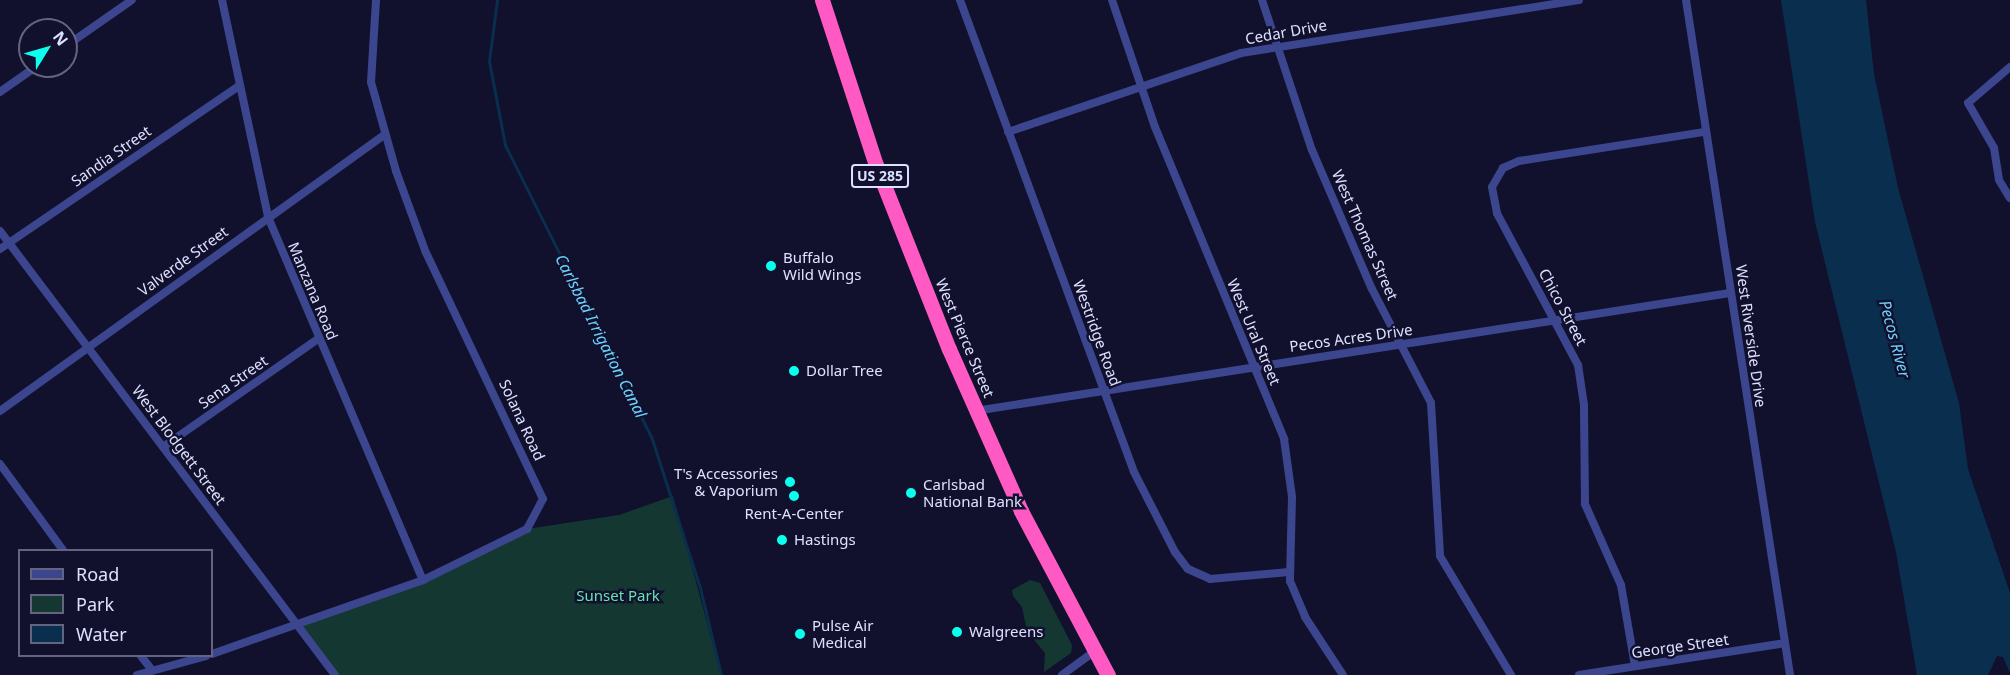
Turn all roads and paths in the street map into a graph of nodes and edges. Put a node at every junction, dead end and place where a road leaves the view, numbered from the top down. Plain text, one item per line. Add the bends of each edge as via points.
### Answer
1 (132, 0) edge
2 (222, 0) edge
3 (376, 0) edge
4 (822, 0) edge
5 (960, 0) edge
6 (1112, 0) edge
7 (1262, 0) edge
8 (1579, 0) edge
9 (1686, 0) edge
10 (78, 38) edge
11 (1275, 46) junction
12 (2010, 67) edge
13 (20, 78) edge
14 (1141, 84) junction
15 (239, 86) junction
16 (0, 92) edge
17 (1008, 132) junction
18 (1705, 132) junction
19 (384, 135) junction
20 (2010, 198) edge
21 (268, 217) junction
22 (0, 231) edge
23 (9, 243) junction
24 (0, 249) edge
25 (1730, 293) junction
26 (1554, 320) junction
27 (318, 339) junction
28 (1402, 344) junction
29 (87, 346) junction
30 (1253, 366) junction
31 (1103, 389) junction
32 (0, 411) edge
33 (975, 411) junction
34 (163, 447) junction
35 (0, 464) edge
36 (62, 549) edge
37 (1290, 572) junction
38 (423, 580) junction
39 (298, 624) junction
40 (1785, 643) junction
41 (1094, 652) junction
42 (213, 654) edge
43 (142, 657) edge
44 (202, 657) edge
45 (1635, 666) junction
46 (152, 669) junction
47 (137, 675) edge
48 (336, 675) edge
49 (1062, 675) edge
50 (1108, 675) edge
51 (1343, 675) edge
52 (1511, 675) edge
53 (1579, 675) edge
54 (1790, 675) edge

1 - 10 street
2 - 15 street, Manzana Road
3 - 19 street, Solana Road via 369,68
4 - 33 highway, West Pierce Street / US 285 via 876,165
5 - 17 street, Westridge Road
6 - 14 street, West Ural Street
7 - 11 street, West Thomas Street
8 - 11 street, Cedar Drive
9 - 18 street, West Riverside Drive
11 - 14 street, Cedar Drive
11 - 28 street, West Thomas Street via 1356,255
12 - 20 street via 1968,103 1994,148 1999,180
13 - 16 street
14 - 17 street, Cedar Drive
14 - 30 street, West Ural Street
15 - 21 street, Manzana Road
15 - 23 street, Sandia Street
17 - 31 street, Westridge Road
18 - 25 street, West Riverside Drive
18 - 26 street, Chico Street via 1519,161 1499,172 1493,202
19 - 21 street, Valverde Street
19 - 38 street, Solana Road via 426,253 543,499 527,529
21 - 27 street, Manzana Road
21 - 29 street, Valverde Street
22 - 23 street, West Blodgett Street
23 - 24 street, Sandia Street
23 - 29 street, West Blodgett Street
25 - 26 street, Pecos Acres Drive
25 - 40 street, West Riverside Drive
26 - 28 street, Pecos Acres Drive
26 - 45 street, Chico Street via 1578,365 1584,405 1585,504 1621,585
27 - 34 street, Sena Street
27 - 38 street, Manzana Road
28 - 30 street, Pecos Acres Drive
28 - 52 street, West Thomas Street via 1434,413 1440,556
29 - 32 street, Valverde Street
29 - 34 street, West Blodgett Street
30 - 31 street, Pecos Acres Drive
30 - 37 street, West Ural Street via 1289,453
31 - 33 street, Pecos Acres Drive
31 - 37 street, Westridge Road via 1134,472 1183,564 1204,577 1222,580
33 - 41 highway, West Pierce Street / US 285
34 - 39 street, West Blodgett Street
35 - 36 street
37 - 51 street, West Ural Street via 1305,617
38 - 39 street, Solana Road
39 - 42 street, Solana Road
39 - 48 street, West Blodgett Street
40 - 45 street, George Street
40 - 54 street, West Riverside Drive
41 - 49 street
41 - 50 highway, West Pierce Street / US 285
43 - 46 street
44 - 46 street
45 - 53 street, George Street
46 - 47 street

